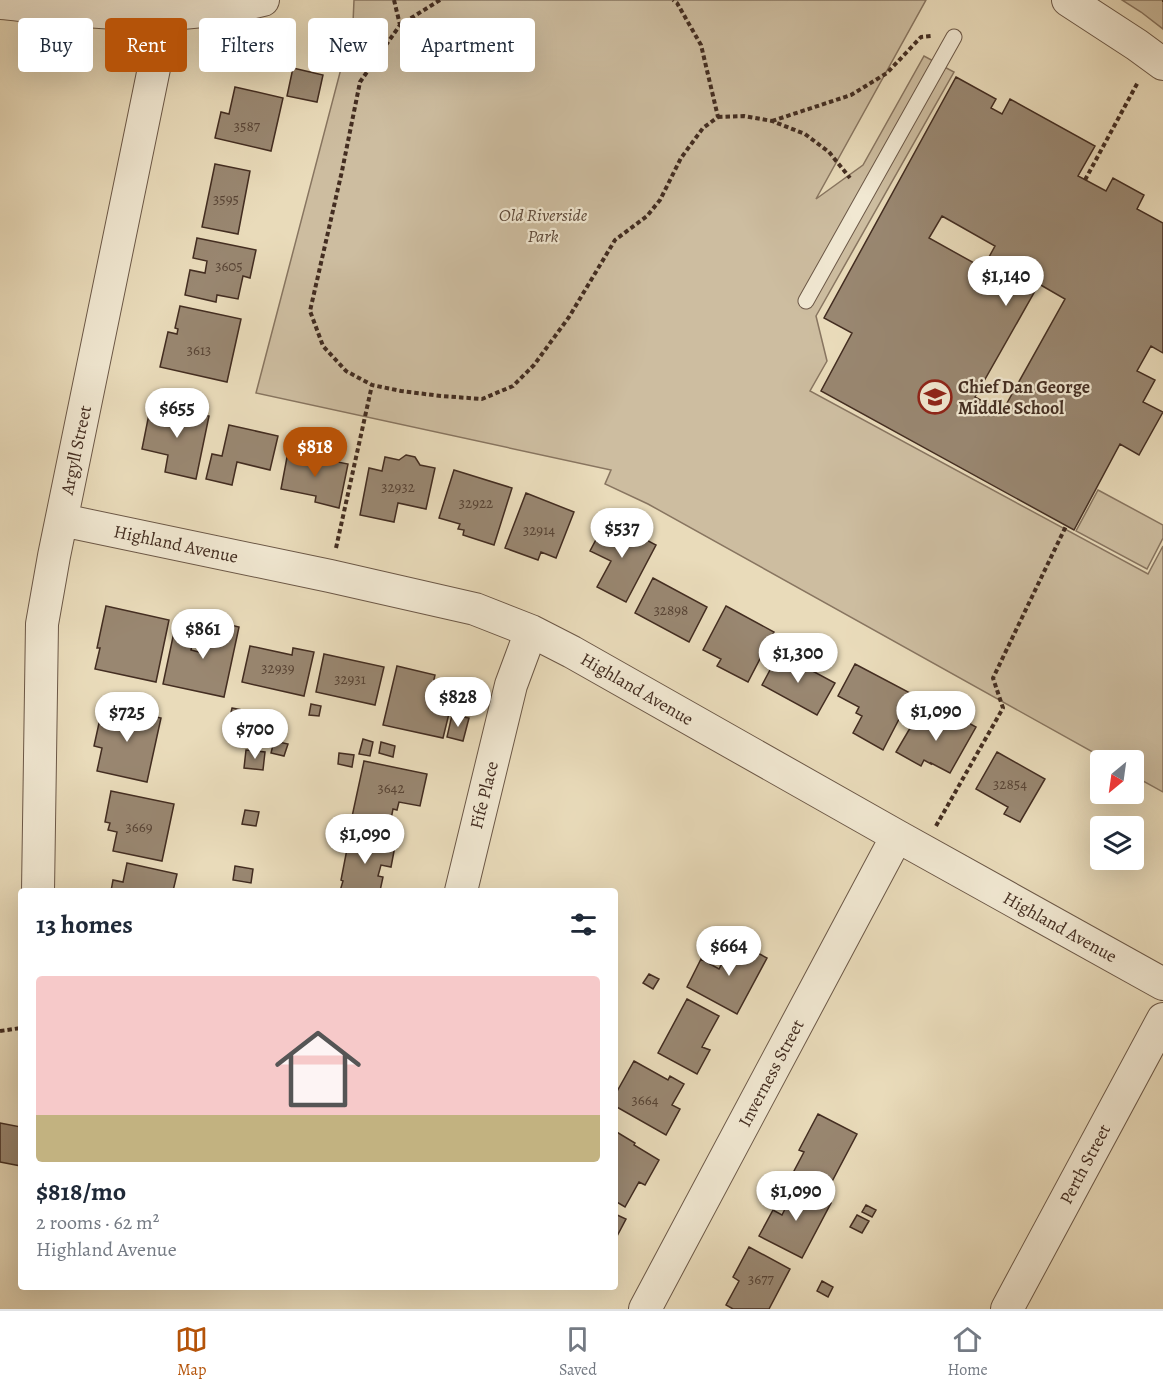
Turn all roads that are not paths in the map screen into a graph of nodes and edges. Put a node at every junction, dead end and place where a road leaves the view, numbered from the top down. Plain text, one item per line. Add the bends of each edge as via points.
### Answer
1 (263, 0) edge
2 (1068, 0) edge
3 (0, 3) edge
4 (142, 9) edge
5 (946, 36) road end
6 (1158, 60) edge
7 (806, 301) dead end
8 (62, 519) junction
9 (531, 631) junction
10 (910, 843) junction
11 (38, 888) edge
12 (462, 888) edge
13 (1163, 984) edge
14 (1163, 1019) edge
15 (645, 1309) edge
16 (1007, 1309) edge

1 - 4 street via 227,8
2 - 6 street
3 - 4 street via 57,9
4 - 8 street, Argyll Street via 159,44
5 - 7 lane
8 - 9 street, Highland Avenue via 475,609
8 - 11 street, Argyll Street via 42,624
9 - 10 street, Highland Avenue
9 - 12 street, Fife Place via 511,685
10 - 13 street, Highland Avenue
10 - 15 street, Inverness Street
14 - 16 street, Perth Street

